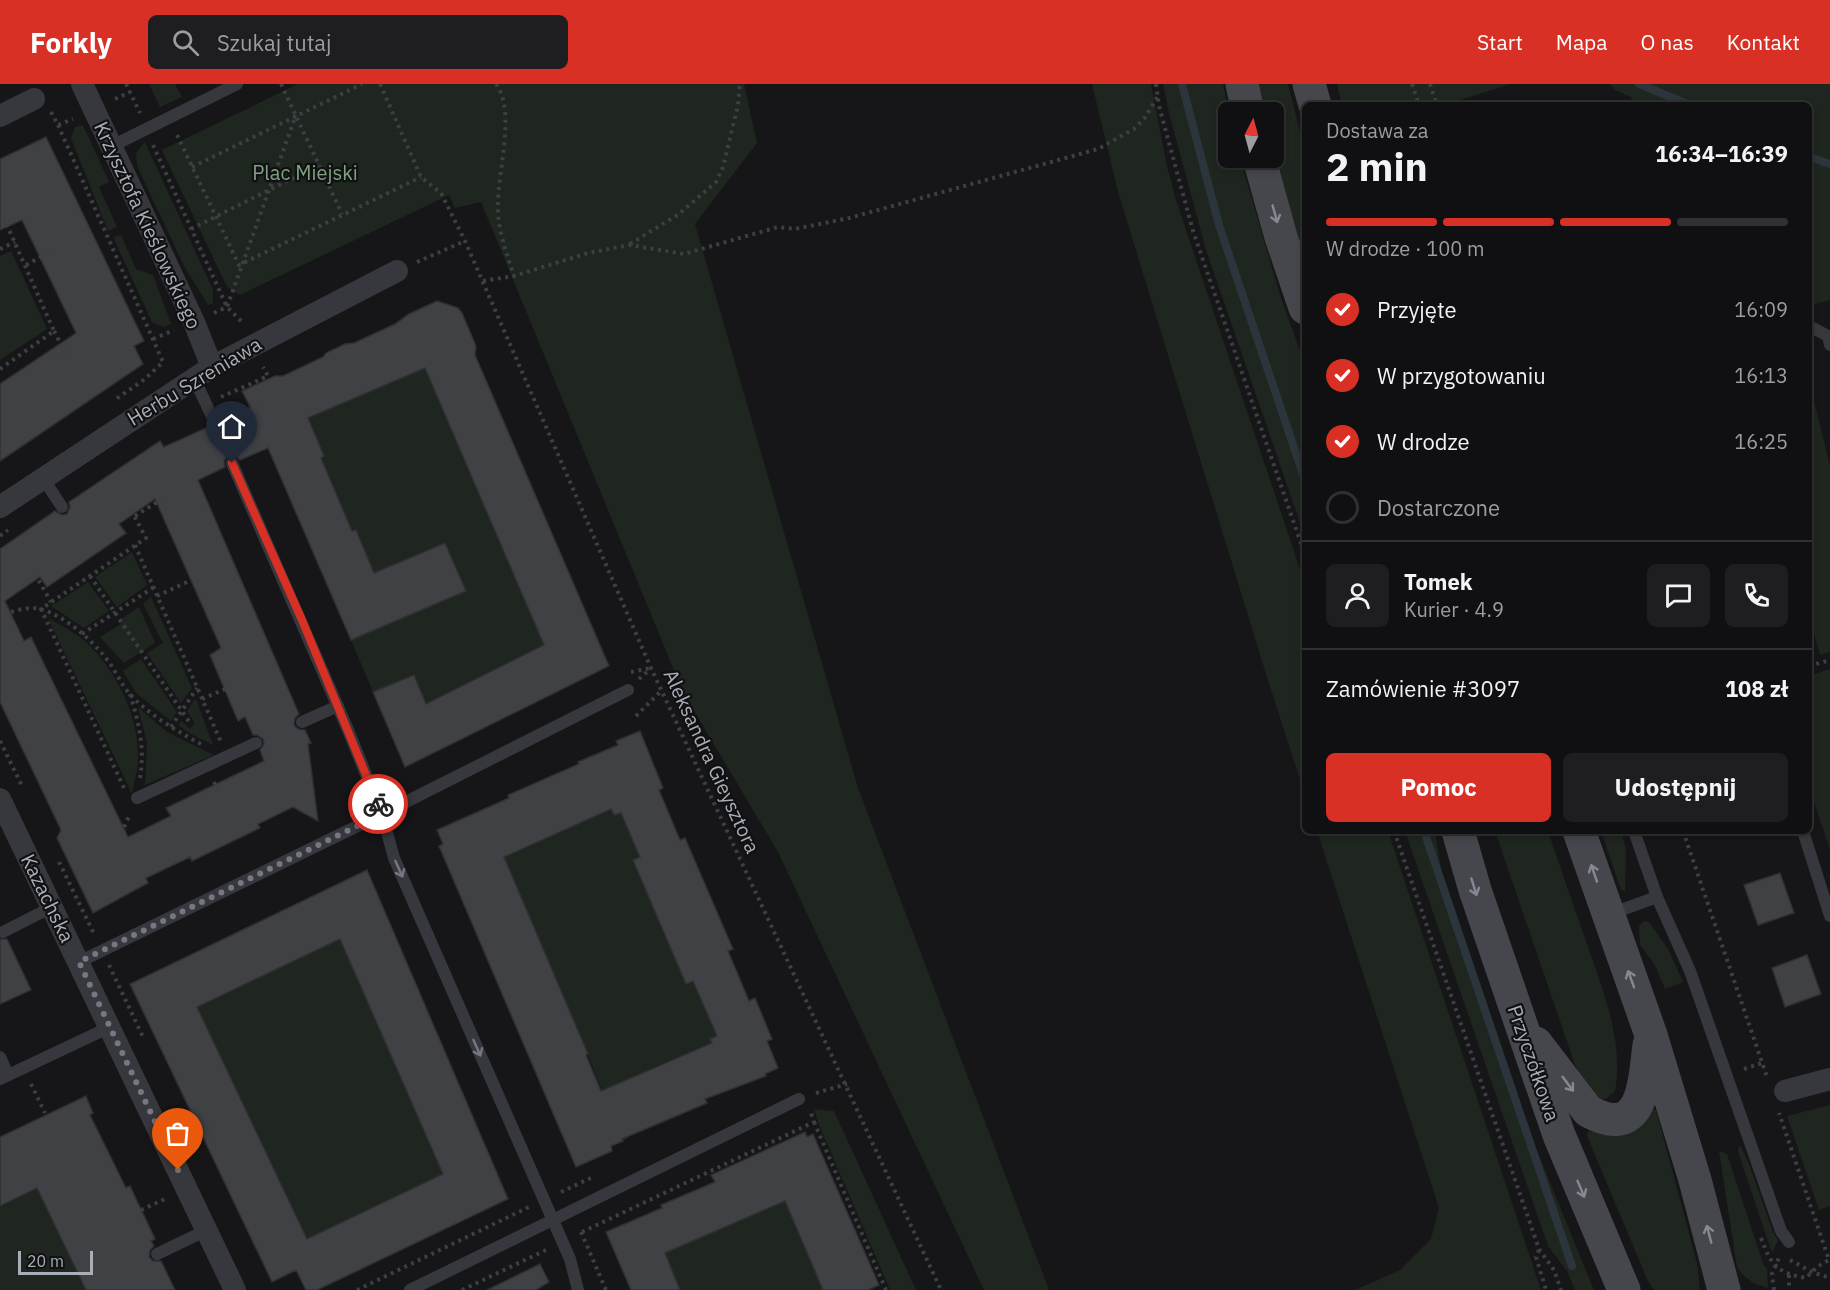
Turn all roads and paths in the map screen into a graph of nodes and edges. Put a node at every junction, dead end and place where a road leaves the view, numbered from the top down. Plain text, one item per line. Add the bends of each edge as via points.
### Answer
1 (82, 84) edge
2 (126, 84) edge
3 (237, 84) edge
4 (281, 84) edge
5 (362, 84) edge
6 (380, 84) edge
7 (496, 84) edge
8 (740, 84) edge
9 (1156, 84) edge
10 (1242, 84) edge
11 (1309, 84) edge
12 (1412, 84) edge
13 (1430, 84) edge
14 (1158, 96) junction
15 (34, 99) dead end
16 (1246, 102) edge
17 (1314, 102) edge
18 (1418, 102) edge
19 (1436, 102) edge
20 (296, 115) junction
21 (0, 116) edge
22 (168, 118) junction
23 (58, 125) dead end
24 (147, 128) junction
25 (112, 146) junction
26 (319, 165) junction
27 (192, 167) junction
28 (1262, 168) edge
29 (421, 177) junction
30 (269, 189) junction
31 (2, 214) dead end
32 (342, 214) junction
33 (216, 216) junction
34 (191, 228) junction
35 (465, 241) junction
36 (15, 242) junction
37 (630, 245) junction
38 (0, 249) edge
39 (50, 252) dead end
40 (243, 264) junction
41 (26, 265) junction
42 (397, 271) joint
43 (514, 276) junction
44 (483, 281) junction
45 (1302, 299) edge
46 (227, 307) junction
47 (1812, 328) edge
48 (54, 331) junction
49 (253, 344) junction
50 (1830, 345) edge
51 (66, 354) dead end
52 (0, 369) edge
53 (203, 372) junction
54 (107, 405) dead end
55 (215, 423) dead end
56 (232, 463) dead end
57 (43, 478) junction
58 (162, 499) dead end
59 (0, 507) edge
60 (62, 507) dead end
61 (131, 510) dead end
62 (135, 516) junction
63 (135, 545) junction
64 (1302, 546) edge
65 (34, 574) dead end
66 (90, 576) junction
67 (187, 582) dead end
68 (154, 587) junction
69 (157, 596) junction
70 (51, 602) junction
71 (41, 609) junction
72 (115, 612) junction
73 (4, 614) dead end
74 (82, 634) junction
75 (1830, 660) edge
76 (1812, 665) edge
77 (232, 686) dead end
78 (197, 688) junction
79 (628, 690) dead end
80 (662, 690) junction
81 (130, 694) junction
82 (202, 699) junction
83 (338, 706) junction
84 (182, 712) junction
85 (636, 716) dead end
86 (302, 722) dead end
87 (190, 723) dead end
88 (171, 727) junction
89 (256, 743) dead end
90 (227, 756) junction
91 (0, 799) edge
92 (135, 802) junction
93 (382, 814) junction
94 (121, 834) dead end
95 (1395, 834) edge
96 (1459, 834) edge
97 (1581, 834) edge
98 (1635, 834) edge
99 (1684, 834) edge
100 (1804, 834) edge
101 (1657, 897) junction
102 (1827, 897) edge
103 (52, 908) junction
104 (1608, 915) junction
105 (1830, 915) edge
106 (3, 932) dead end
107 (79, 962) junction
108 (1519, 1021) junction
109 (110, 1027) junction
110 (1651, 1035) junction
111 (0, 1057) edge
112 (4, 1077) edge
113 (1830, 1079) edge
114 (30, 1084) dead end
115 (847, 1084) junction
116 (1777, 1094) junction
117 (803, 1097) junction
118 (45, 1113) dead end
119 (814, 1122) junction
120 (166, 1198) dead end
121 (141, 1210) dead end
122 (553, 1221) junction
123 (207, 1230) junction
124 (582, 1232) junction
125 (562, 1241) junction
126 (1789, 1242) joint
127 (1539, 1249) junction
128 (157, 1254) dead end
129 (1780, 1254) junction
130 (1812, 1272) junction
131 (1830, 1278) edge
132 (1789, 1286) dead end
133 (236, 1290) edge
134 (410, 1290) edge
135 (462, 1290) edge
136 (578, 1290) edge
137 (606, 1290) edge
138 (886, 1290) edge
139 (941, 1290) edge
140 (1546, 1290) edge
141 (1562, 1290) edge
142 (1624, 1290) edge
143 (1724, 1290) edge
144 (1774, 1290) edge

1 - 25 street, Krzysztofa Kieślowskiego
2 - 24 path
3 - 22 lane
4 - 20 path
5 - 20 path
6 - 29 path
7 - 43 path via 502,93 505,133 498,204 502,240
8 - 37 path via 723,167 716,182 679,214
9 - 14 path
10 - 16 main road
11 - 17 main road
12 - 18 path
13 - 19 path
14 - 37 path via 1134,129 1098,149 849,218 795,230 778,227 684,254
14 - 64 path via 1193,231
15 - 21 street
20 - 26 path
20 - 27 path
20 - 30 path
22 - 24 lane
22 - 27 path
23 - 54 path via 163,363
24 - 25 lane
24 - 34 path
25 - 53 street, Krzysztofa Kieślowskiego via 194,322
26 - 30 path
26 - 32 path
27 - 33 path
28 -> 45 main road
29 - 32 path
29 - 35 path, Aleksandra Gieysztora via 441,193
30 - 33 path
30 - 40 path
31 - 36 path
32 - 40 path
33 - 34 path
33 - 40 path via 239,265
34 - 46 path
35 - 42 path
35 - 44 path, Aleksandra Gieysztora
36 - 38 path
36 - 41 path
37 - 43 path via 588,253
39 - 41 path
40 - 46 path
41 - 48 path
42 - 49 street, Herbu Szreniawa
43 - 44 path
44 - 80 path, Aleksandra Gieysztora
46 - 49 path via 244,324
47 - 50 lane via 1828,336
48 - 51 path
48 - 52 path
49 - 53 street, Herbu Szreniawa
53 - 55 lane
53 - 57 street, Herbu Szreniawa
56 - 83 lane
57 - 59 street, Herbu Szreniawa
57 - 60 lane
58 - 62 path
61 - 62 path
62 - 63 path via 146,538
63 - 66 path
63 - 68 path
65 - 70 path
66 - 70 path
66 - 72 path
67 - 69 path
68 - 69 path
68 - 72 path
69 - 78 path
70 - 71 path
71 - 73 path
71 - 74 path
71 - 92 path
72 - 74 path
72 - 84 path
74 - 81 path via 108,661
75 - 76 path
77 - 82 path
78 - 82 path
78 - 84 path
79 - 93 lane
80 - 85 path
80 - 115 path, Aleksandra Gieysztora
81 - 88 path
81 - 92 path via 143,759
82 - 90 path
83 - 86 lane
83 - 93 lane
84 - 87 path
84 - 88 path
88 - 90 path
89 - 90 lane
90 - 92 lane
91 - 103 street, Kazachska
92 - 94 path
93 - 107 lane
93 -> 122 lane via 394,858
95 - 127 path
96 -> 108 main road, Przyczółkowa
104 -> 97 main road
98 - 101 lane
99 - 116 path
100 - 102 lane
101 - 104 lane
101 - 126 lane via 1690,971 1781,1232
102 - 105 lane
103 - 106 lane
103 - 107 street, Kazachska
110 -> 104 main road
107 - 109 street, Kazachska
108 -> 110 main road via 1588,1111 1611,1120 1638,1106
108 -> 142 main road, Przyczółkowa via 1559,1135
109 - 112 lane
109 - 123 street, Kazachska
143 -> 110 main road
111 - 112 lane
113 - 116 street
114 - 118 path
115 - 117 path
115 - 139 path, Aleksandra Gieysztora
116 - 130 path via 1829,1260
117 - 119 path
117 - 122 lane
119 - 124 path
119 - 138 path
120 - 121 path
122 - 125 lane
122 - 134 lane
123 - 128 lane
123 - 133 street, Kazachska
124 - 125 path
124 - 137 path
125 - 135 path
125 - 136 lane
126 - 129 path
127 - 140 path via 1536,1257
127 - 141 path
129 - 130 path
129 - 144 path via 1773,1271
130 - 131 path
130 - 132 path via 1806,1278 1789,1275

